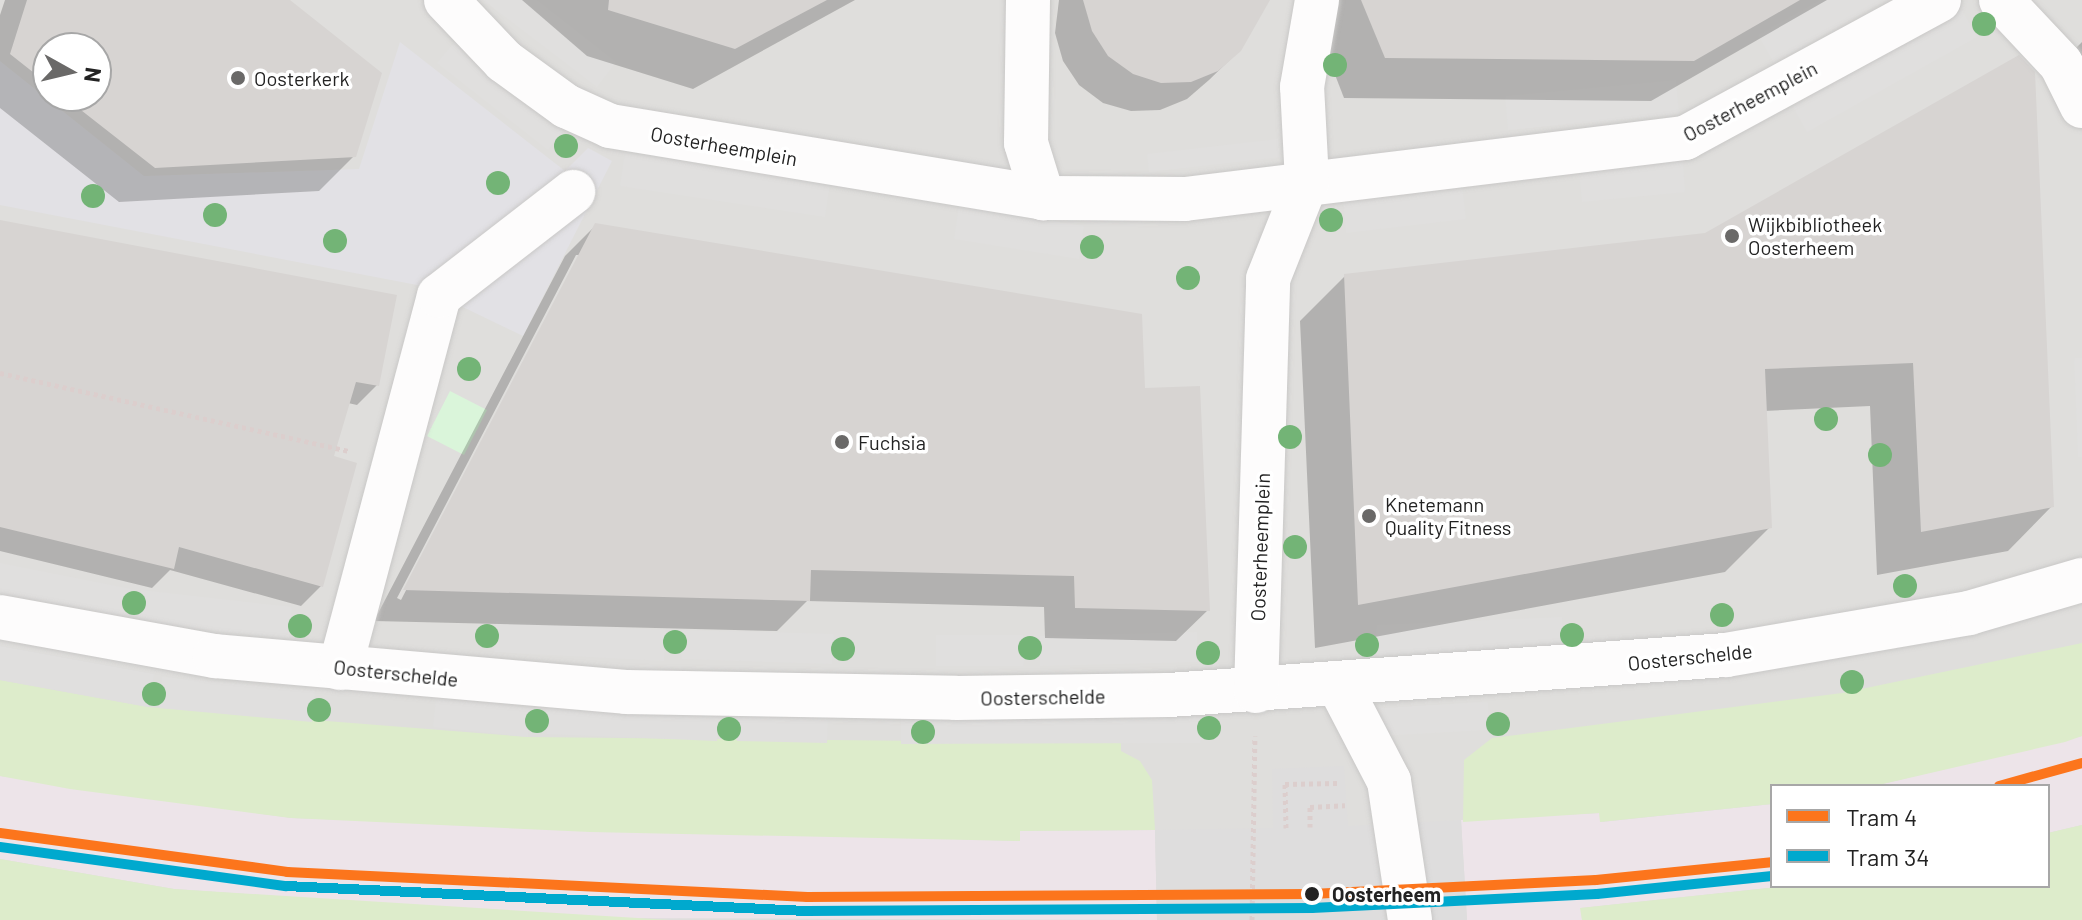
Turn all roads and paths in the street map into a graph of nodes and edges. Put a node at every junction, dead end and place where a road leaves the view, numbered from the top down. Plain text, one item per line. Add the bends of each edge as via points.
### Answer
1 (1028, 0) edge
2 (1317, 0) edge
3 (1939, 0) edge
4 (2001, 0) edge
5 (434, 1) edge
6 (2082, 106) edge
7 (1307, 181) junction
8 (573, 192) dead end
9 (1043, 198) junction
10 (0, 373) edge
11 (393, 461) junction
12 (2082, 580) edge
13 (0, 617) edge
14 (340, 668) junction
15 (1340, 687) junction
16 (1256, 691) junction
17 (1345, 783) dead end
18 (1310, 807) dead end
19 (1310, 827) dead end
20 (1286, 828) dead end
21 (1252, 920) edge
22 (1410, 920) edge

1 - 9 street via 1026,143
2 - 7 street, Oosterheemplein via 1302,87
3 - 7 street, Oosterheemplein via 1685,138
4 - 6 street via 2061,64
5 - 9 street, Oosterheemplein via 566,106 610,126
7 - 9 street, Oosterheemplein via 1185,199
7 - 16 street, Oosterheemplein via 1268,279
8 - 11 street via 439,296
10 - 11 path
11 - 14 street
12 - 15 street, Oosterschelde via 1969,613 1726,655
13 - 14 street, Oosterschelde via 215,656
14 - 16 street, Oosterschelde via 626,692 956,698
15 - 16 street, Oosterschelde
15 - 22 street via 1389,781
16 - 21 path
17 - 20 path via 1285,784
18 - 19 path

